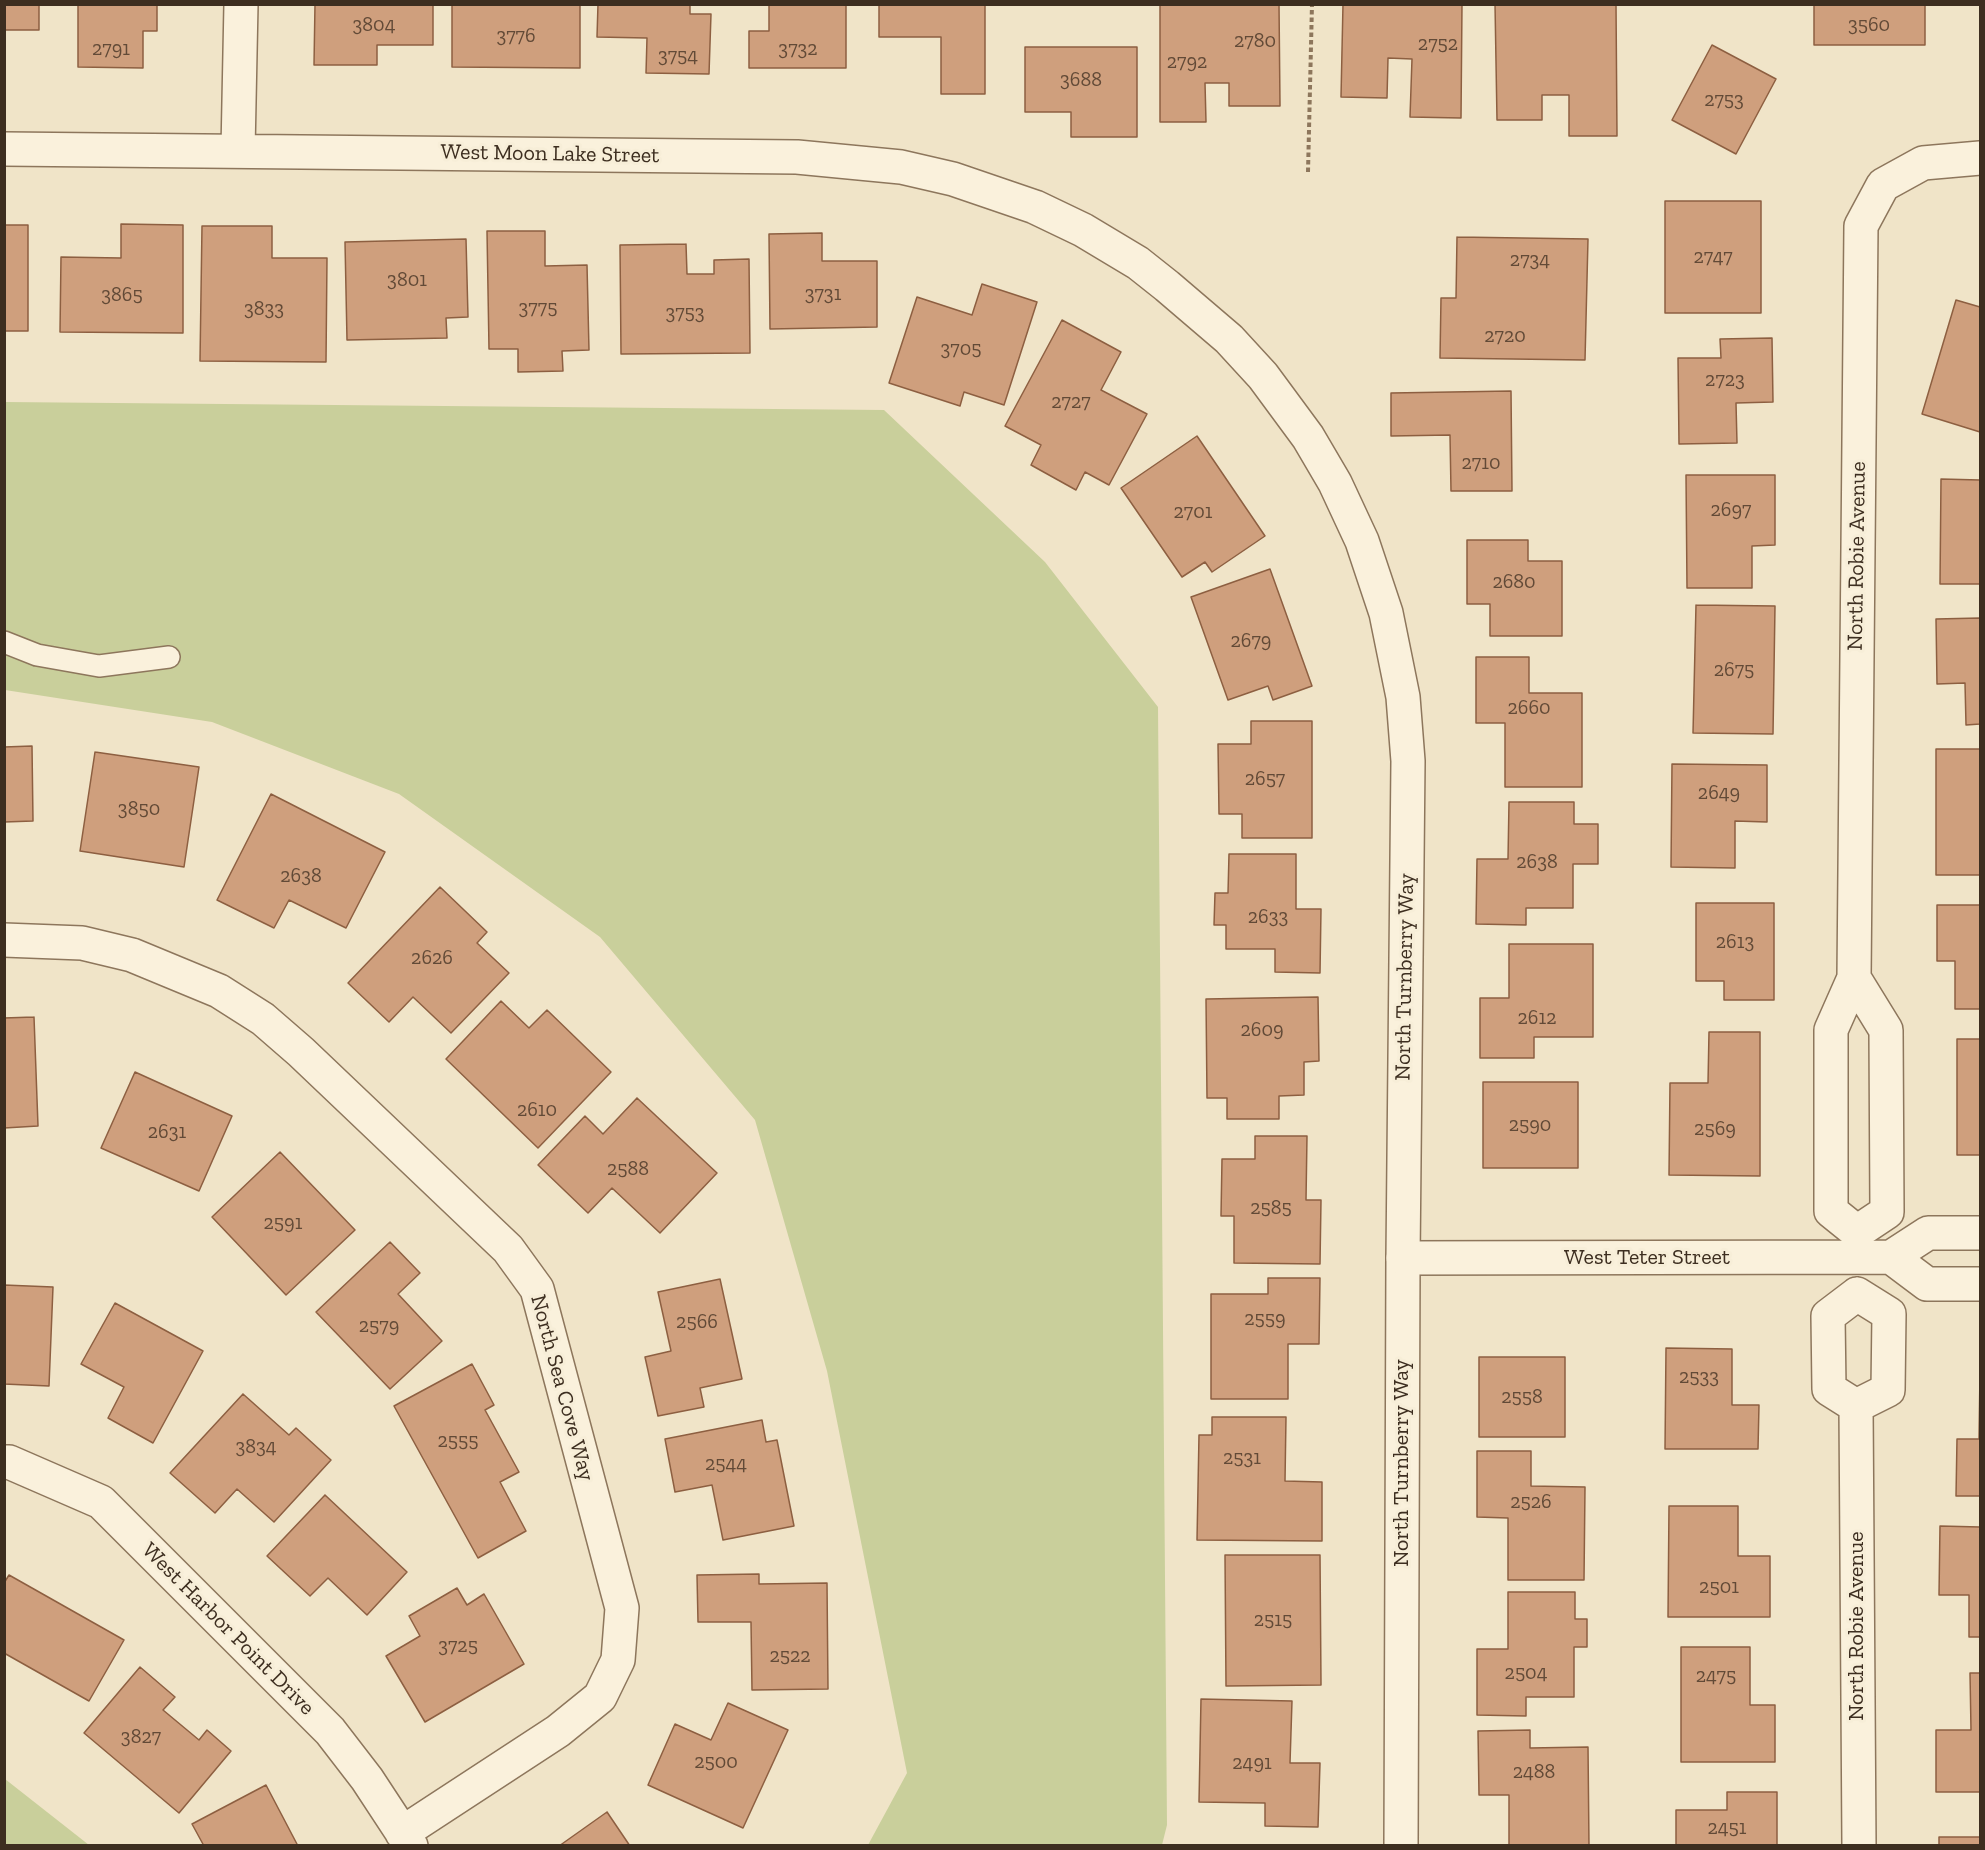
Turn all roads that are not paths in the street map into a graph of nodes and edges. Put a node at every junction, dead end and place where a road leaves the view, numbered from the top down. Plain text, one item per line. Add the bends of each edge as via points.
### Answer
1 (241, 4) edge
2 (4, 149) edge
3 (238, 150) junction
4 (1980, 158) edge
5 (1083, 230) joint
6 (4, 642) edge
7 (169, 657) dead end
8 (4, 940) edge
9 (1854, 978) junction
10 (1980, 1233) edge
11 (1857, 1245) junction
12 (1891, 1257) junction
13 (1402, 1258) junction
14 (1980, 1284) edge
15 (1857, 1294) junction
16 (1856, 1406) junction
17 (4, 1462) edge
18 (406, 1839) edge
19 (1401, 1845) edge
20 (1859, 1845) edge

1 - 3 street
2 - 3 street, West Moon Lake Street
3 - 5 street, West Moon Lake Street via 848,159 901,166 953,179 1035,207
4 - 9 street, North Robie Avenue via 1923,163 1883,184 1861,225
5 - 13 street, North Turnberry Way via 1138,263 1167,286 1229,339 1263,376 1308,437 1335,483 1362,542 1386,613 1403,696 1408,761
6 - 7 lane via 37,655 99,666
8 - 18 street, North Sea Cove Way via 82,943 132,955 219,991 263,1019 508,1249 537,1289 622,1608 618,1660 600,1697
9 - 11 street, North Robie Avenue via 1831,1030 1831,1211
9 - 11 street via 1886,1030 1887,1212
10 - 12 street via 1928,1233
11 - 12 street, West Teter Street
11 - 13 street, West Teter Street
11 - 15 street
12 - 14 street via 1927,1284
13 - 19 street, North Turnberry Way
15 - 16 street via 1828,1316 1829,1389
15 - 16 street via 1889,1314 1887,1390
16 - 20 street, North Robie Avenue
17 - 18 street, West Harbor Point Drive via 101,1502 330,1731

